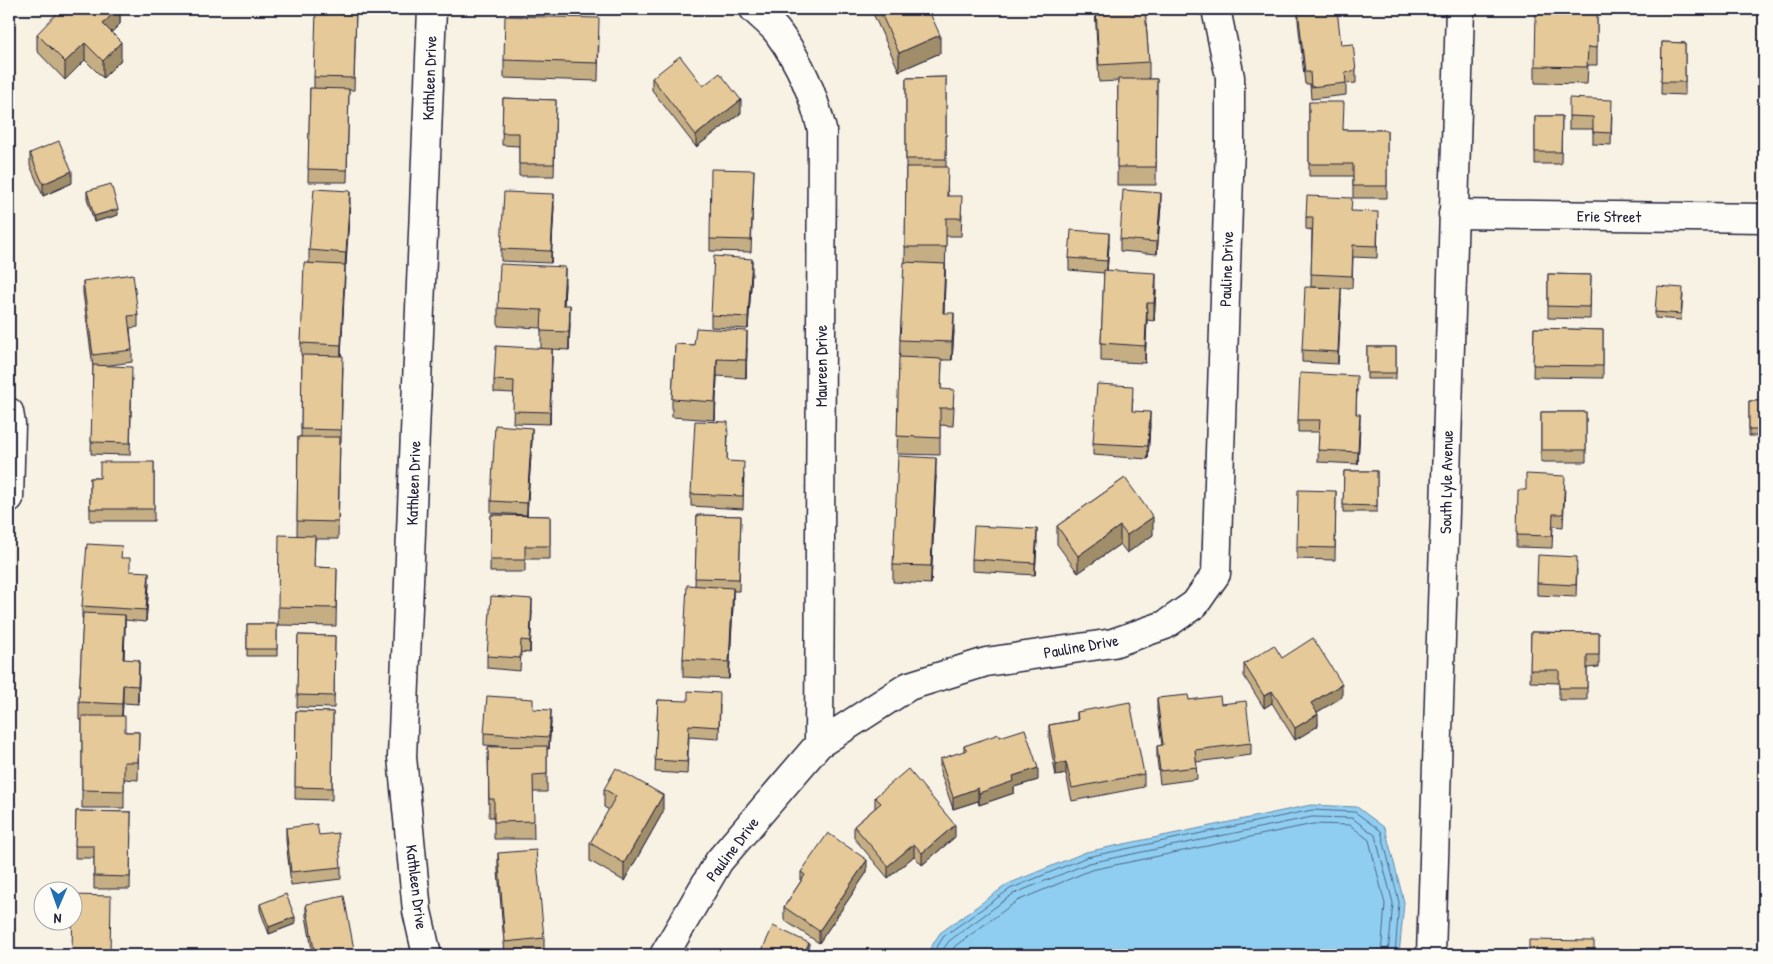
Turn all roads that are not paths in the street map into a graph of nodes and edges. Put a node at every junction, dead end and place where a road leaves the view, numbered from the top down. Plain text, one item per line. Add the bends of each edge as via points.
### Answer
1 (432, 9) edge
2 (754, 9) edge
3 (1216, 9) edge
4 (1460, 9) edge
5 (1453, 214) junction
6 (1764, 218) edge
7 (9, 412) edge
8 (9, 498) edge
9 (819, 744) junction
10 (427, 955) edge
11 (664, 955) edge
12 (1431, 955) edge

1 - 10 street, Kathleen Drive via 402,757 417,911
2 - 9 street, Maureen Drive via 778,32 801,70 814,98 822,130
3 - 9 street, Pauline Drive via 1230,77 1230,145 1216,574 1195,604 1165,625 1112,643 986,662 909,686
4 - 5 street, South Lyle Avenue
5 - 6 street, Erie Street
5 - 12 street, South Lyle Avenue
7 - 8 street
9 - 11 street, Pauline Drive via 719,861

